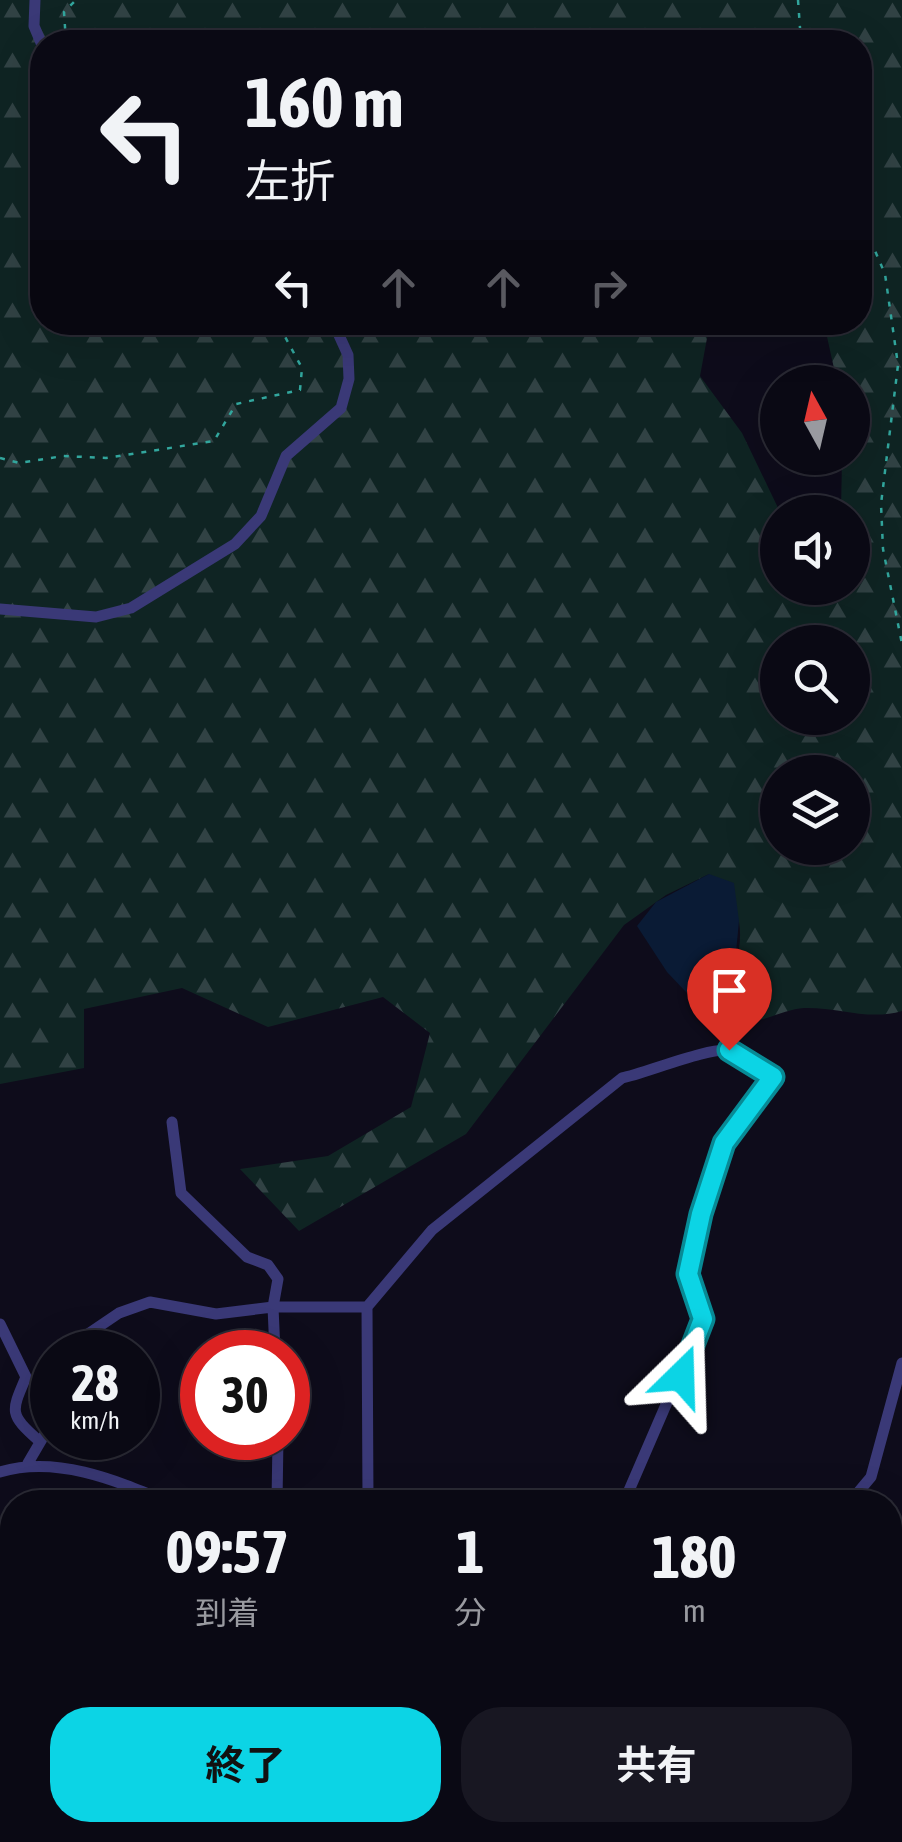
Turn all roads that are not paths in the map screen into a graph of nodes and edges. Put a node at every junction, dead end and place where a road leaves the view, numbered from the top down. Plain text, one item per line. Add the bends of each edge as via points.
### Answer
1 (35, 0) edge
2 (36, 30) edge
3 (339, 335) edge
4 (0, 609) edge
5 (172, 1122) dead end
6 (274, 1307) junction
7 (368, 1307) junction
8 (0, 1324) edge
9 (94, 1330) edge
10 (275, 1330) edge
11 (902, 1363) edge
12 (30, 1433) edge
13 (30, 1459) edge
14 (278, 1460) edge
15 (28, 1464) junction
16 (0, 1472) edge
17 (135, 1490) edge
18 (277, 1490) edge
19 (368, 1490) edge
20 (629, 1490) edge
21 (860, 1490) edge

1 - 2 street
3 - 4 street via 349,379 341,408 286,456 261,516 235,544 130,608 96,618
5 - 6 street via 181,1194 247,1257 275,1272
6 - 7 street
6 - 9 street via 216,1314 150,1302
6 - 10 street
7 - 19 street
7 - 20 street via 432,1230 622,1078 700,1052 729,1050 773,1077 724,1143 688,1274 703,1319
8 - 12 street via 26,1376 14,1411
11 - 21 street via 871,1477
13 - 15 street
14 - 18 street
15 - 16 street
15 - 17 street via 82,1471

